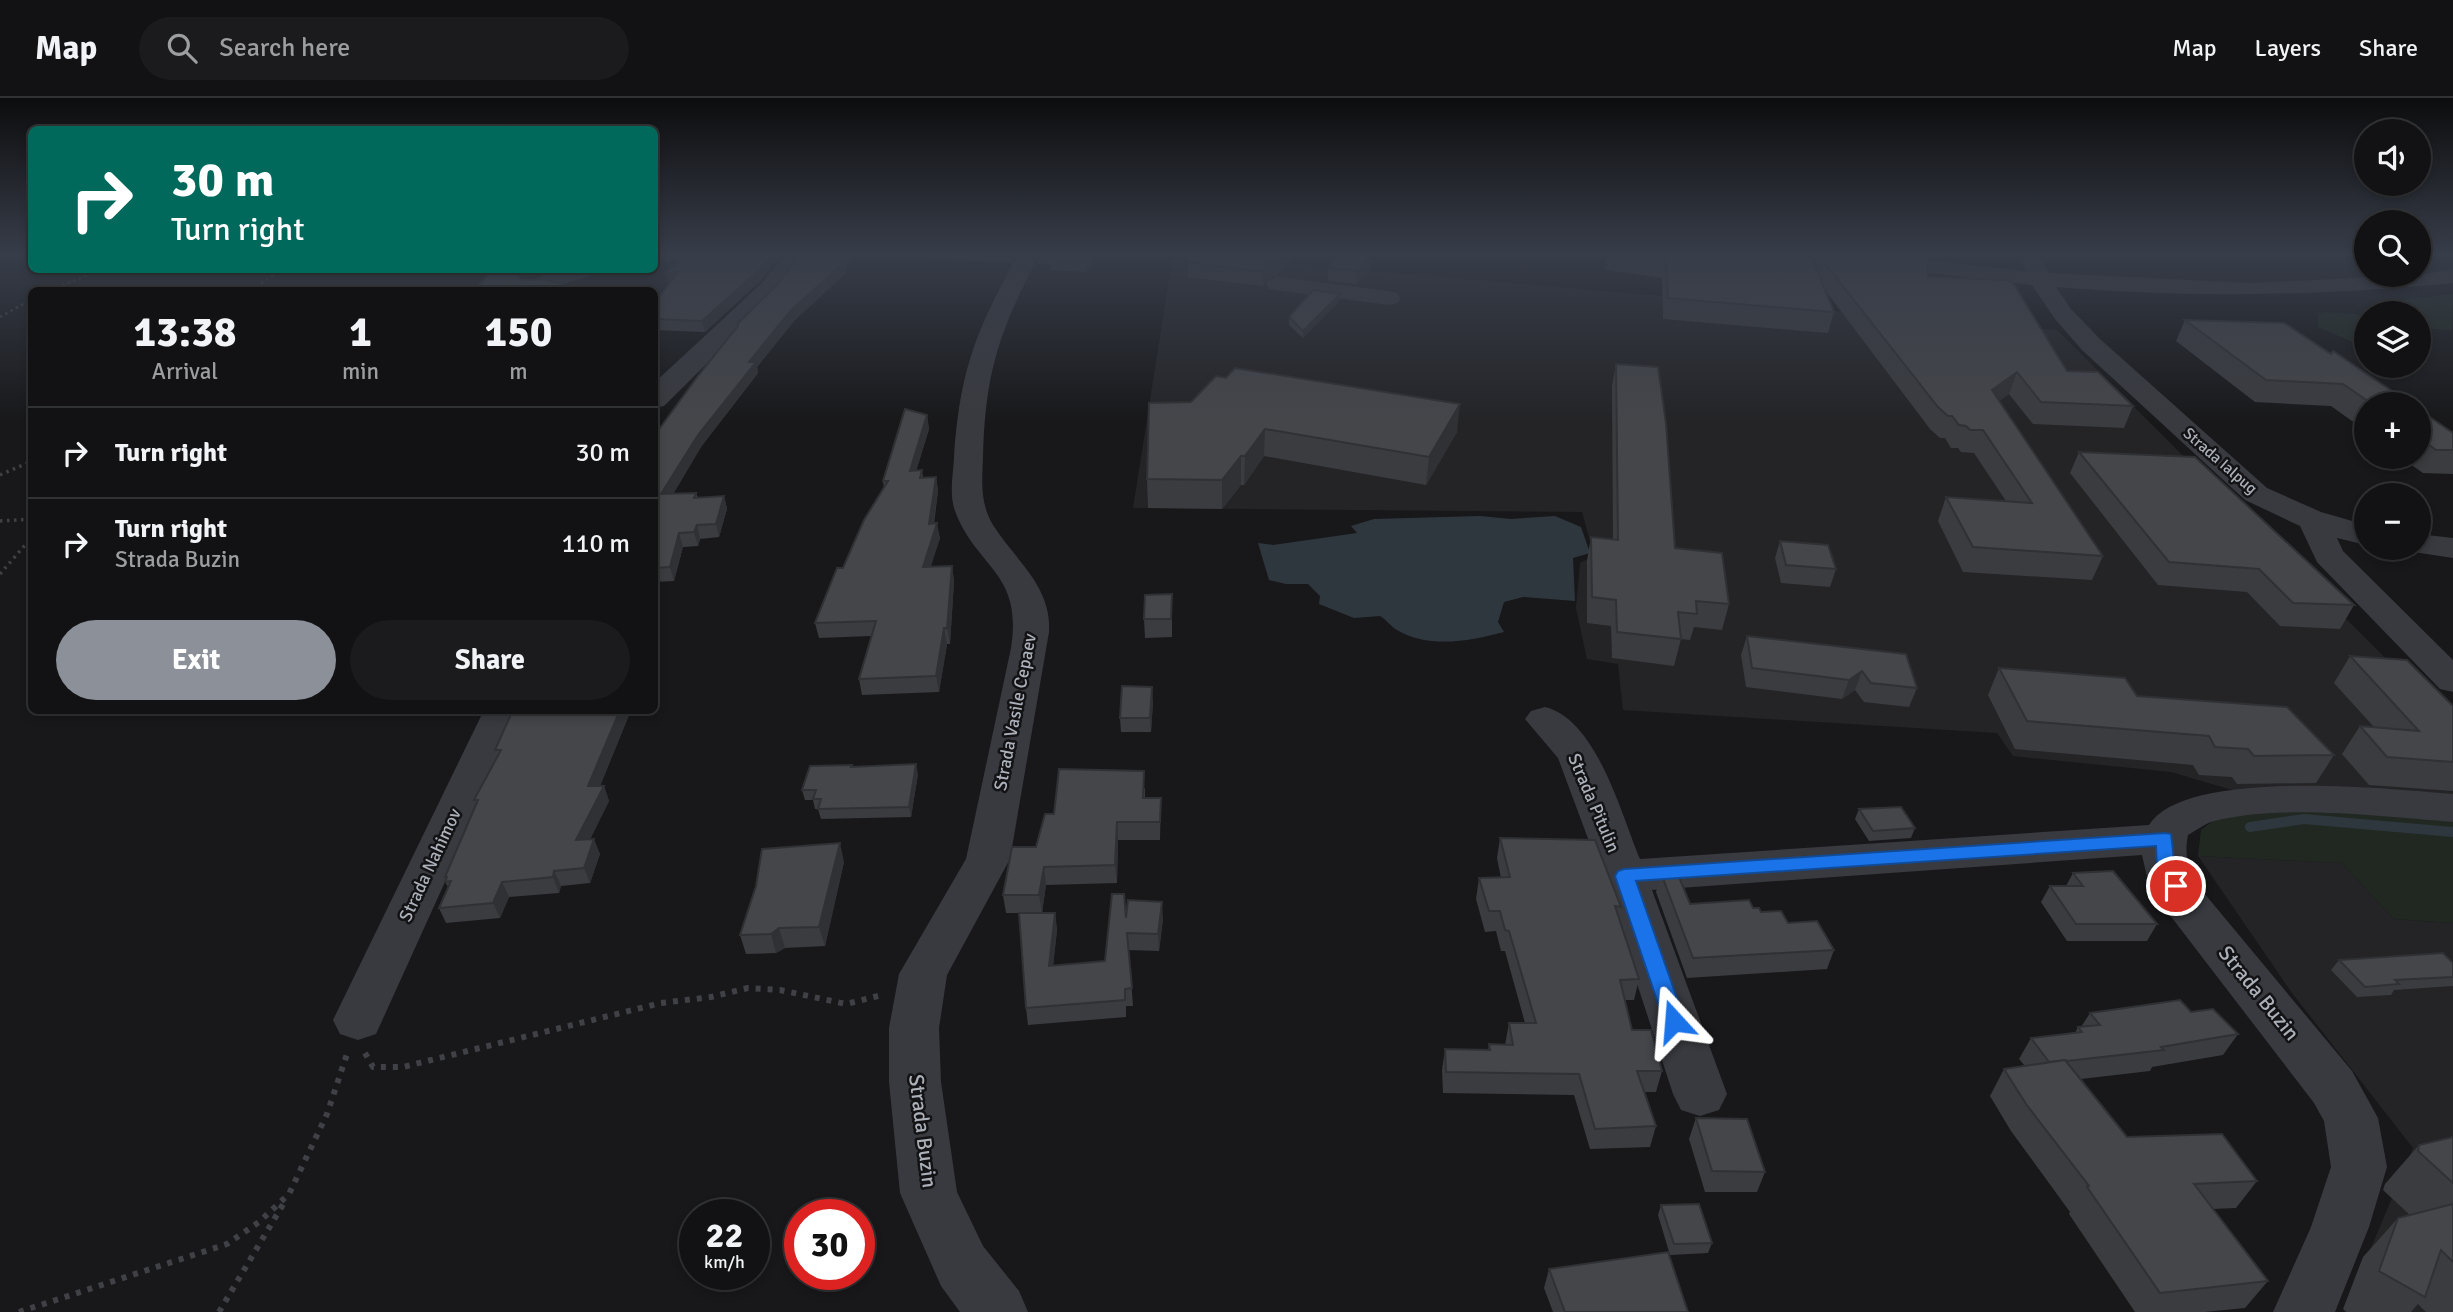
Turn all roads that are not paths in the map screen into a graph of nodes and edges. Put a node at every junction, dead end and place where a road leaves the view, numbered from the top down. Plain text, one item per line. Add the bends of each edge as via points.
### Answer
1 (747, 310) edge
2 (1002, 310) edge
3 (2062, 310) edge
4 (658, 396) edge
5 (2314, 522) junction
6 (2354, 532) edge
7 (2431, 545) edge
8 (2453, 548) edge
9 (2453, 681) edge
10 (502, 714) edge
11 (1545, 719) dead end
12 (2453, 808) edge
13 (2165, 839) junction
14 (1624, 876) junction
15 (923, 974) joint
16 (358, 1020) road end
17 (1699, 1094) dead end
18 (997, 1312) edge
19 (2304, 1312) edge

1 - 4 street
2 - 15 street, Strada Vasile Cepaev via 978,367 966,498 978,530 1023,587 1031,615 1029,648 988,859
3 - 5 street, Strada Ialpug via 2101,354 2256,494
5 - 6 street, Strada Ialpug
5 - 9 street via 2329,555
7 - 8 street
10 - 16 street, Strada Nahimov
11 - 14 street, Strada Pitulin via 1578,757
12 - 13 street via 2246,801 2202,809 2171,826
13 - 14 street
13 - 19 street, Strada Buzin via 2166,868 2186,903 2333,1087 2351,1118 2359,1167 2340,1227
14 - 17 street, Strada Pitulin
15 - 18 street, Strada Buzin via 914,1028 915,1082 929,1193 962,1266

